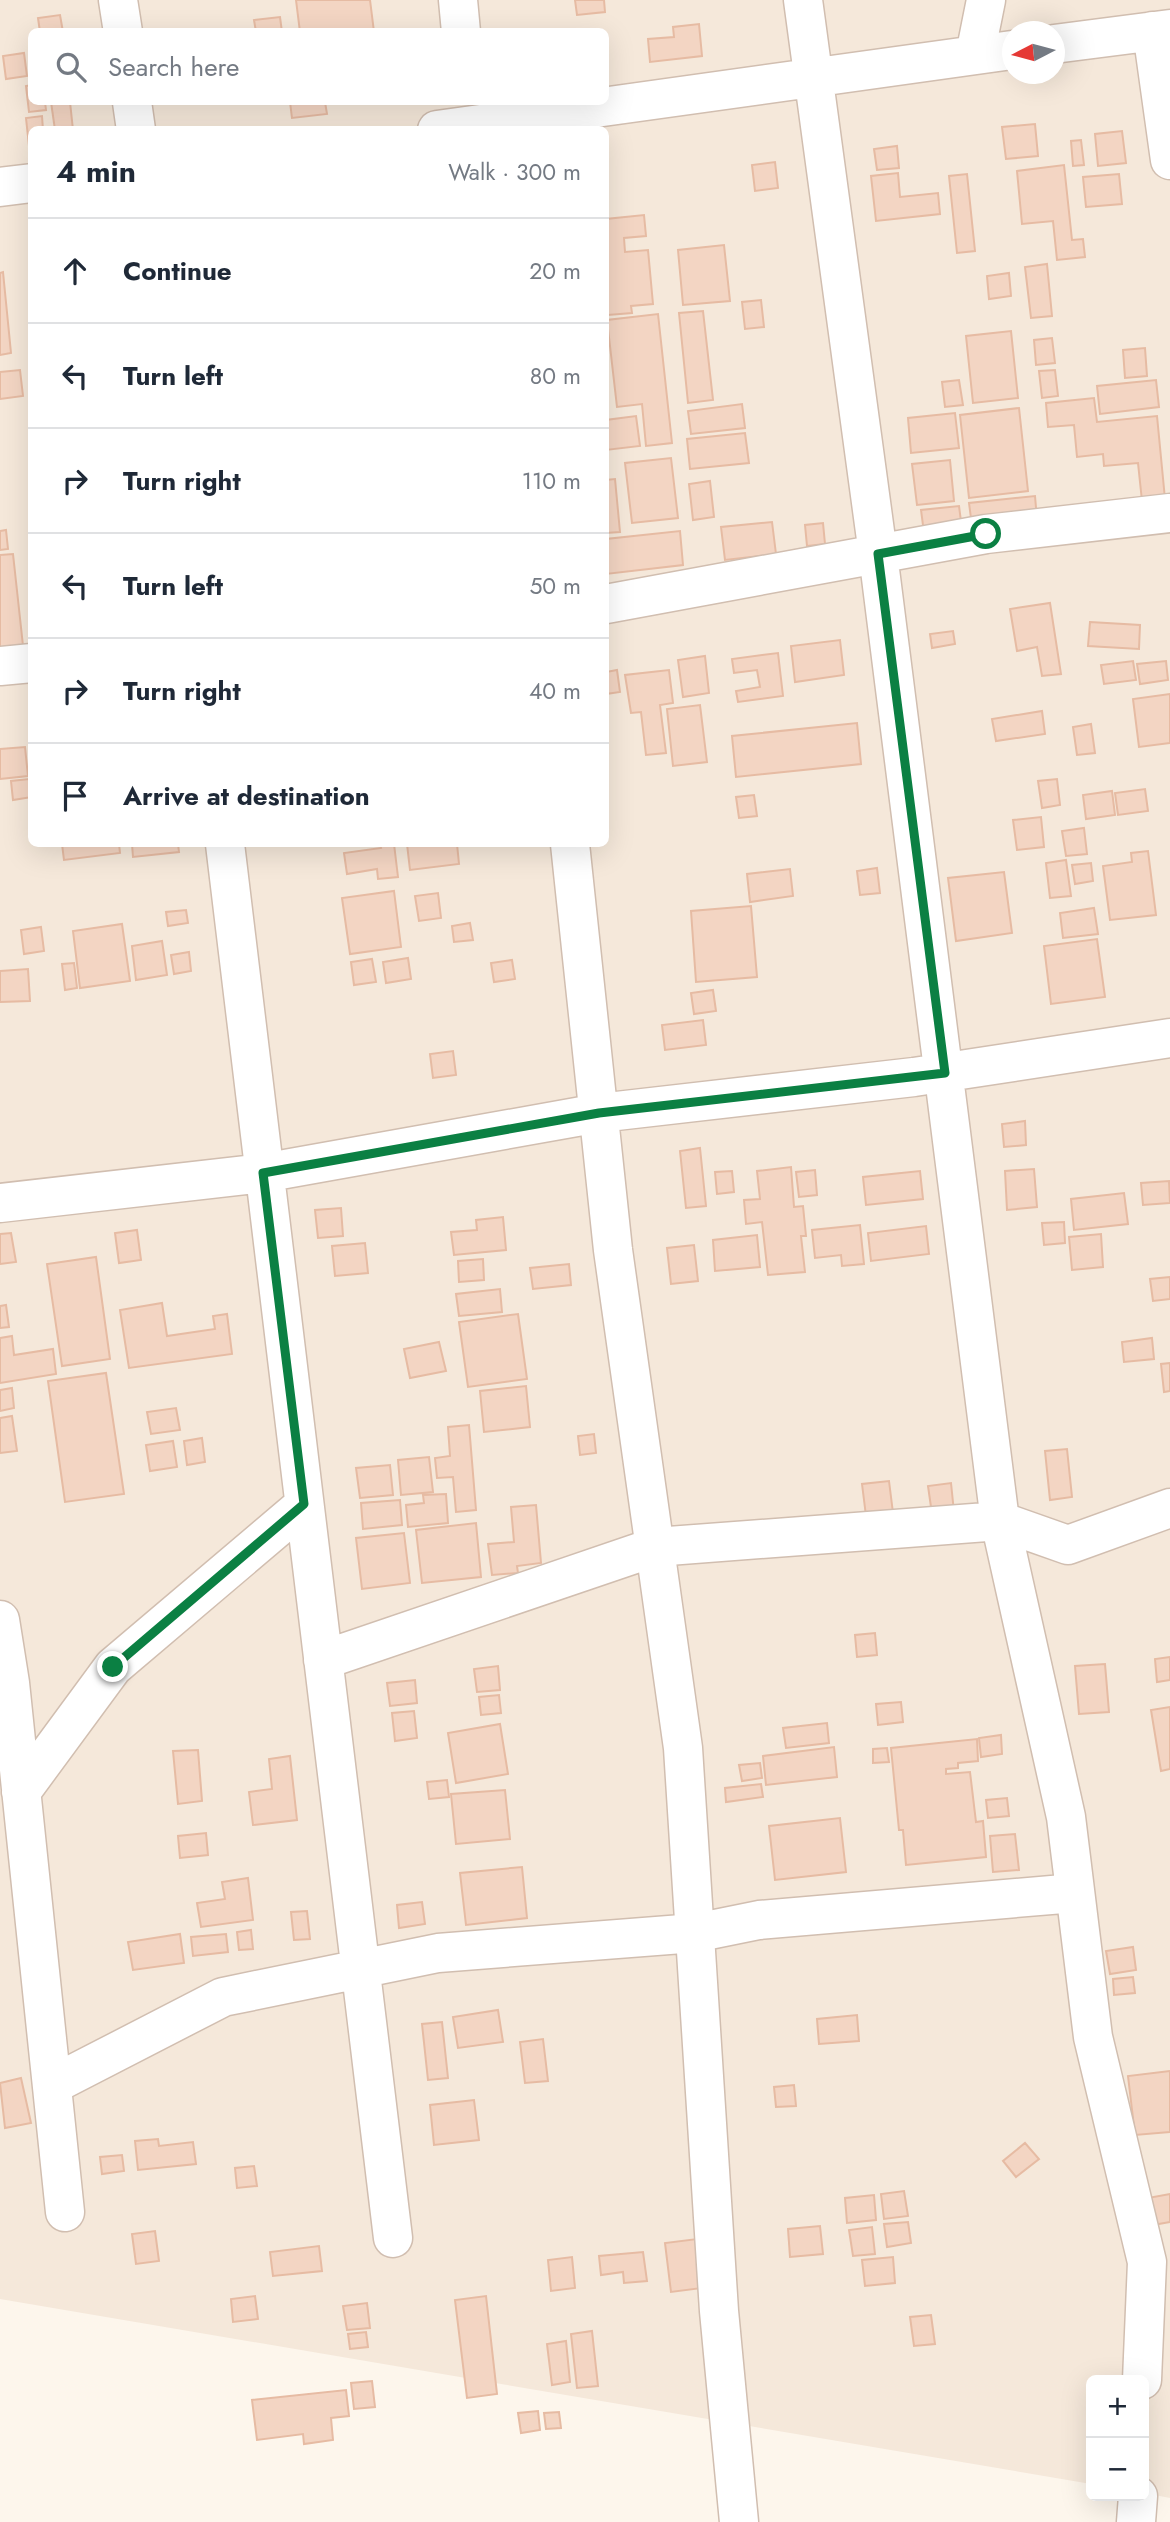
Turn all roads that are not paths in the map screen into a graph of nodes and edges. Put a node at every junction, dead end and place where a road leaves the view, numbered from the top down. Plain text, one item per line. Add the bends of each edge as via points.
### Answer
1 (118, 0) edge
2 (458, 0) edge
3 (803, 0) edge
4 (986, 0) edge
5 (122, 28) edge
6 (461, 28) edge
7 (1161, 30) edge
8 (1065, 43) edge
9 (1002, 51) edge
10 (975, 55) junction
11 (812, 78) junction
12 (609, 103) edge
13 (132, 105) edge
14 (592, 105) edge
15 (462, 121) edge
16 (135, 126) edge
17 (1170, 160) edge
18 (28, 184) edge
19 (0, 187) edge
20 (1170, 513) edge
21 (878, 554) junction
22 (609, 603) edge
23 (28, 663) edge
24 (0, 666) edge
25 (225, 847) edge
26 (569, 847) edge
27 (1170, 1038) edge
28 (945, 1073) junction
29 (599, 1113) junction
30 (263, 1173) junction
31 (0, 1203) edge
32 (304, 1504) junction
33 (1170, 1508) edge
34 (1000, 1521) junction
35 (655, 1547) junction
36 (0, 1620) edge
37 (323, 1660) junction
38 (21, 1791) junction
39 (1075, 1893) junction
40 (695, 1933) junction
41 (360, 1970) junction
42 (52, 2085) junction
43 (65, 2212) dead end
44 (393, 2238) dead end
45 (1142, 2375) edge
46 (1138, 2501) edge
47 (739, 2522) edge
48 (1136, 2522) edge

1 - 5 street
2 - 6 street
3 - 11 street
4 - 10 street
7 - 8 street
7 - 17 street
9 - 10 street
10 - 11 street
11 - 12 street
11 - 21 street
13 - 16 street
14 - 15 street
18 - 19 street
20 - 21 street via 986,534
21 - 22 street
21 - 28 street
23 - 24 street
25 - 30 street
26 - 29 street
27 - 28 street
28 - 29 street
28 - 34 street
29 - 30 street
29 - 35 street via 613,1250
30 - 31 street
30 - 32 street
32 - 37 street
32 - 38 street via 113,1667
33 - 34 street via 1068,1545
34 - 35 street
34 - 39 street via 1066,1817
35 - 37 street
35 - 40 street via 683,1748
36 - 38 street
37 - 41 street
38 - 42 street
39 - 40 street via 759,1920
39 - 45 street via 1093,2037 1147,2262
40 - 41 street via 438,1953
40 - 47 street via 719,2311
41 - 42 street via 223,1997
41 - 44 street
42 - 43 street
46 - 48 street

